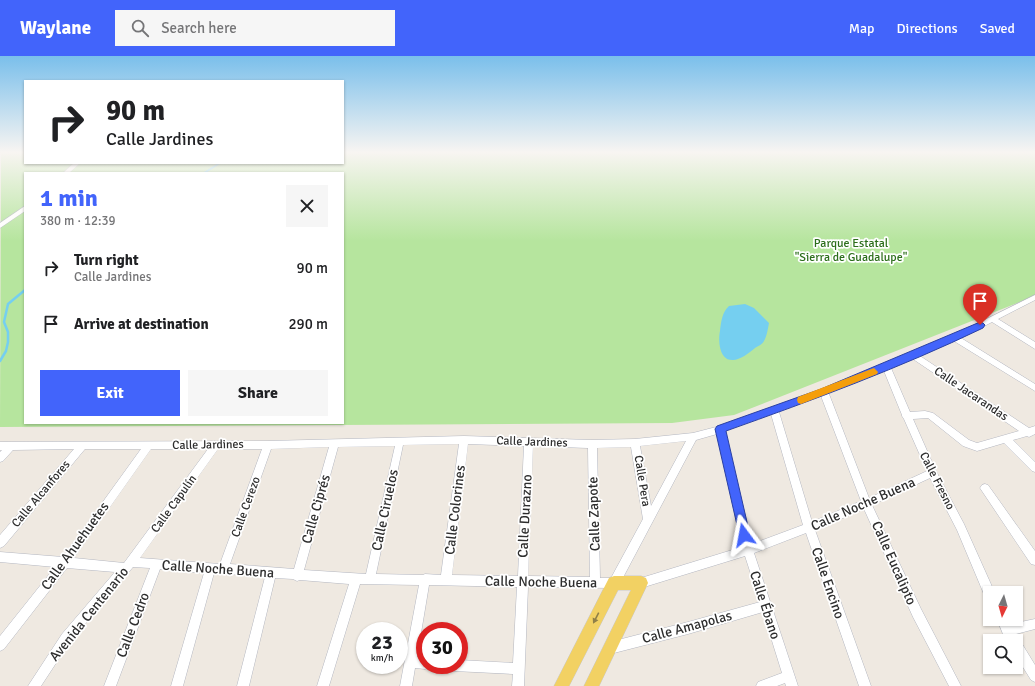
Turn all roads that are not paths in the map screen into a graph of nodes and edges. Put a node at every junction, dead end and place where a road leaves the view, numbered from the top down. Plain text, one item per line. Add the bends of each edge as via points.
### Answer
1 (24, 209) edge
2 (0, 226) edge
3 (1035, 297) edge
4 (993, 319) junction
5 (955, 338) junction
6 (1035, 346) edge
7 (913, 355) junction
8 (886, 367) junction
9 (1035, 388) edge
10 (824, 392) junction
11 (774, 410) junction
12 (906, 416) junction
13 (720, 429) junction
14 (1032, 432) edge
15 (693, 437) junction
16 (464, 440) junction
17 (1006, 440) junction
18 (400, 441) junction
19 (528, 442) junction
20 (335, 443) junction
21 (635, 443) junction
22 (592, 444) junction
23 (83, 445) junction
24 (216, 445) junction
25 (268, 445) junction
26 (0, 446) edge
27 (11, 446) junction
28 (148, 446) junction
29 (0, 458) edge
30 (1035, 468) edge
31 (932, 474) junction
32 (985, 488) dead end
33 (868, 504) junction
34 (648, 519) junction
35 (809, 528) junction
36 (0, 543) edge
37 (748, 550) junction
38 (0, 557) edge
39 (1035, 560) edge
40 (64, 564) junction
41 (157, 564) junction
42 (128, 565) junction
43 (210, 569) junction
44 (223, 569) junction
45 (271, 573) junction
46 (297, 576) junction
47 (370, 578) junction
48 (356, 579) junction
49 (426, 580) junction
50 (446, 580) junction
51 (522, 583) junction
52 (595, 583) junction
53 (614, 583) junction
54 (641, 583) junction
55 (986, 586) edge
56 (765, 606) junction
57 (1035, 624) edge
58 (1005, 626) edge
59 (1007, 630) junction
60 (1010, 634) edge
61 (0, 645) edge
62 (610, 648) junction
63 (1023, 656) edge
64 (411, 662) junction
65 (416, 662) edge
66 (468, 666) edge
67 (519, 669) junction
68 (1035, 676) edge
69 (790, 681) edge
70 (34, 686) edge
71 (110, 686) edge
72 (177, 686) edge
73 (242, 686) edge
74 (323, 686) edge
75 (406, 686) edge
76 (518, 686) edge
77 (561, 686) edge
78 (591, 686) edge
79 (762, 686) edge
80 (865, 686) edge
81 (955, 686) edge

1 - 2 street
3 - 4 street, Calle Jardines
4 - 5 street, Calle Jardines
4 - 6 street
5 - 7 street, Calle Jardines
5 - 9 street
7 - 8 street, Calle Jardines
7 - 14 street, Calle Jacarandas
8 - 10 street, Calle Jardines
8 - 12 street, Calle Fresno
10 - 11 street, Calle Jardines
10 - 33 street, Calle Eucalipto
11 - 13 street, Calle Jardines
11 - 35 street, Calle Encino
12 - 17 street via 930,415 972,446
12 - 31 street, Calle Fresno
13 - 15 street, Calle Jardines
13 - 37 street, Calle Ébano
14 - 17 street
15 - 21 street, Calle Jardines
15 - 34 street
16 - 18 street, Calle Jardines
16 - 19 street, Calle Jardines
16 - 50 street, Calle Colorines
17 - 30 street, Calle Jacarandas
18 - 20 street, Calle Jardines
18 - 47 street, Calle Ciruelos
19 - 22 street, Calle Jardines
19 - 51 street, Calle Durazno
20 - 25 street, Calle Jardines
20 - 46 street, Calle Ciprés
21 - 22 street, Calle Jardines
21 - 34 street, Calle Pera
22 - 52 street, Calle Zapote
23 - 27 street, Calle Jardines
23 - 28 street, Calle Jardines
23 - 36 street, Calle Alcanfores
24 - 25 street, Calle Jardines
24 - 28 street, Calle Jardines
24 - 42 street, Calle Capulín
25 - 44 street, Calle Cerezo
26 - 27 street, Calle Jardines
27 - 29 street
28 - 40 street, Calle Ahuehuetes
31 - 33 street, Calle Noche Buena
31 - 55 street, Calle Fresno via 961,527
32 - 39 street
33 - 35 street, Calle Noche Buena
33 - 81 street, Calle Eucalipto via 917,613
34 - 53 street
35 - 37 street, Calle Noche Buena
35 - 80 street, Calle Encino
37 - 54 street, Calle Noche Buena
37 - 56 street, Calle Ébano
38 - 40 street, Calle Noche Buena
40 - 42 street, Calle Noche Buena
40 - 61 street, Calle Ahuehuetes
41 - 42 street, Calle Noche Buena
41 - 43 street, Calle Noche Buena
41 - 71 street, Calle Cedro
42 - 70 street, Avenida Centenario via 66,638
43 - 44 street, Calle Noche Buena
43 - 72 street
44 - 45 street, Calle Noche Buena
45 - 46 street, Calle Noche Buena
45 - 73 street
46 - 48 street, Calle Noche Buena
47 - 48 street, Calle Noche Buena
47 - 49 street, Calle Noche Buena
48 - 74 street
49 - 50 street, Calle Noche Buena
49 - 64 street
50 - 51 street, Calle Noche Buena
51 - 52 street, Calle Noche Buena
51 - 67 street, Calle Durazno
52 - 53 street, Calle Noche Buena
53 - 54 main road, Calle Noche Buena
53 -> 77 main road
54 - 62 main road
56 - 62 street, Calle Amapolas
56 - 69 street, Calle Ébano
57 - 59 street
58 - 59 street
59 - 60 street
62 - 78 main road
63 - 68 street
64 - 65 street
64 - 75 street
66 - 67 street
67 - 76 street, Calle Durazno
69 - 79 street

